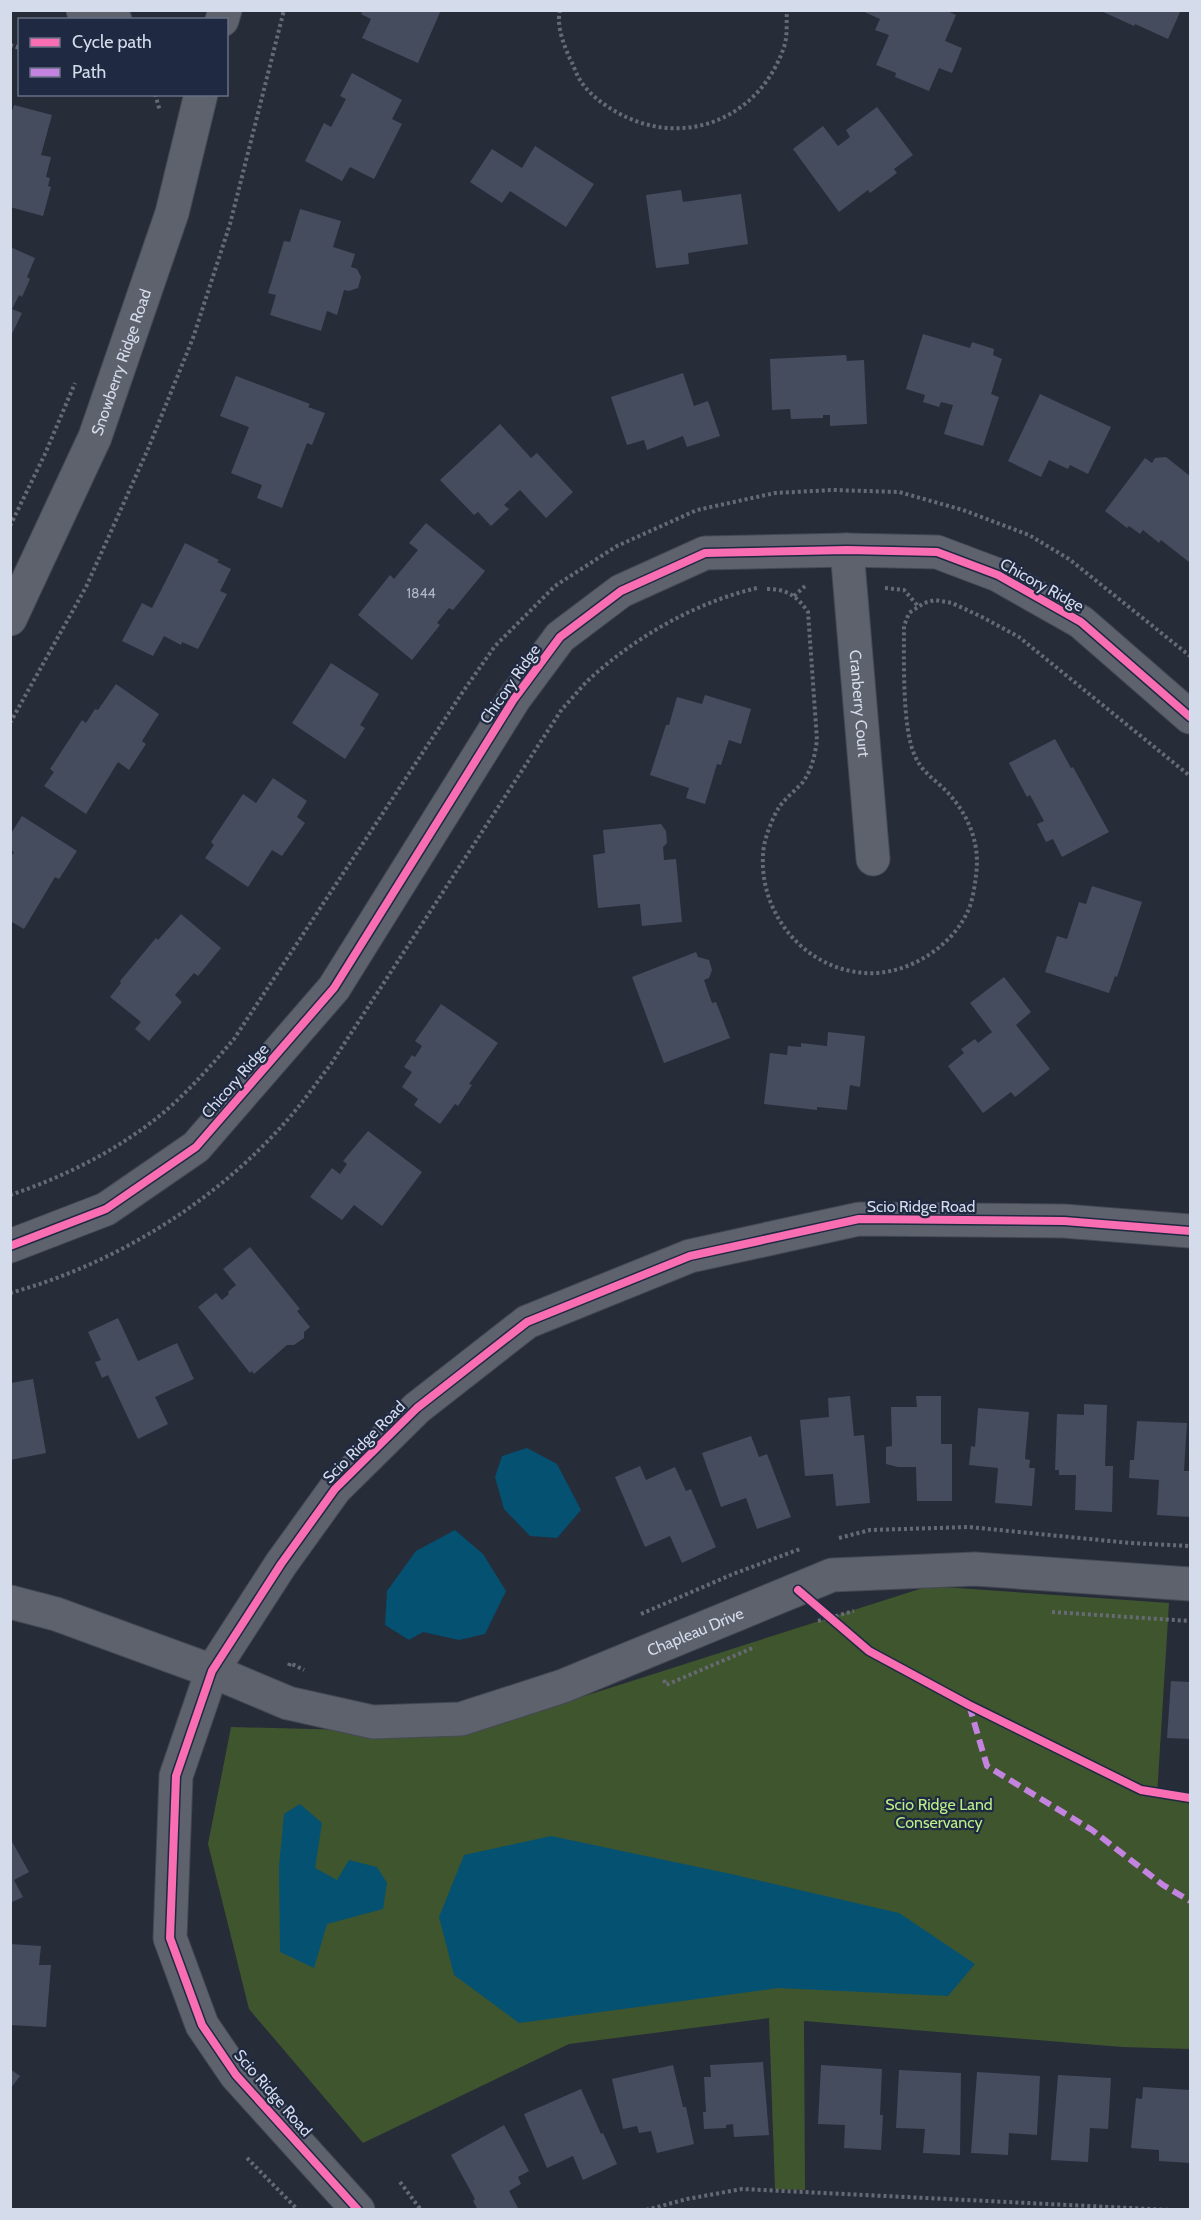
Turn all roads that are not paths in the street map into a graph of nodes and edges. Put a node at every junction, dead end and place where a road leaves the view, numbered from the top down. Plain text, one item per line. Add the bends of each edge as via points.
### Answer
1 (83, 10) edge
2 (109, 18) edge
3 (201, 96) edge
4 (847, 550) junction
5 (10, 619) edge
6 (1191, 717) edge
7 (873, 859) dead end
8 (1191, 1231) edge
9 (10, 1246) edge
10 (1191, 1584) edge
11 (10, 1602) edge
12 (212, 1671) junction
13 (358, 2210) edge

1 - 2 street
3 - 5 street, Snowberry Ridge Road via 172,213 95,437
4 - 6 street, Chicory Ridge via 937,552 998,575 1081,622
4 - 7 street, Cranberry Court
4 - 9 street, Chicory Ridge via 705,553 621,591 560,637 514,699 334,988 196,1147 106,1209
8 - 12 street, Scio Ridge Road via 1064,1221 859,1219 690,1257 527,1322 417,1408 335,1489
10 - 12 street, Chapleau Drive via 975,1569 832,1575 563,1686 461,1719 373,1722 288,1703
11 - 12 street via 56,1614
12 - 13 street, Scio Ridge Road via 176,1776 170,1938 202,2025 236,2075

